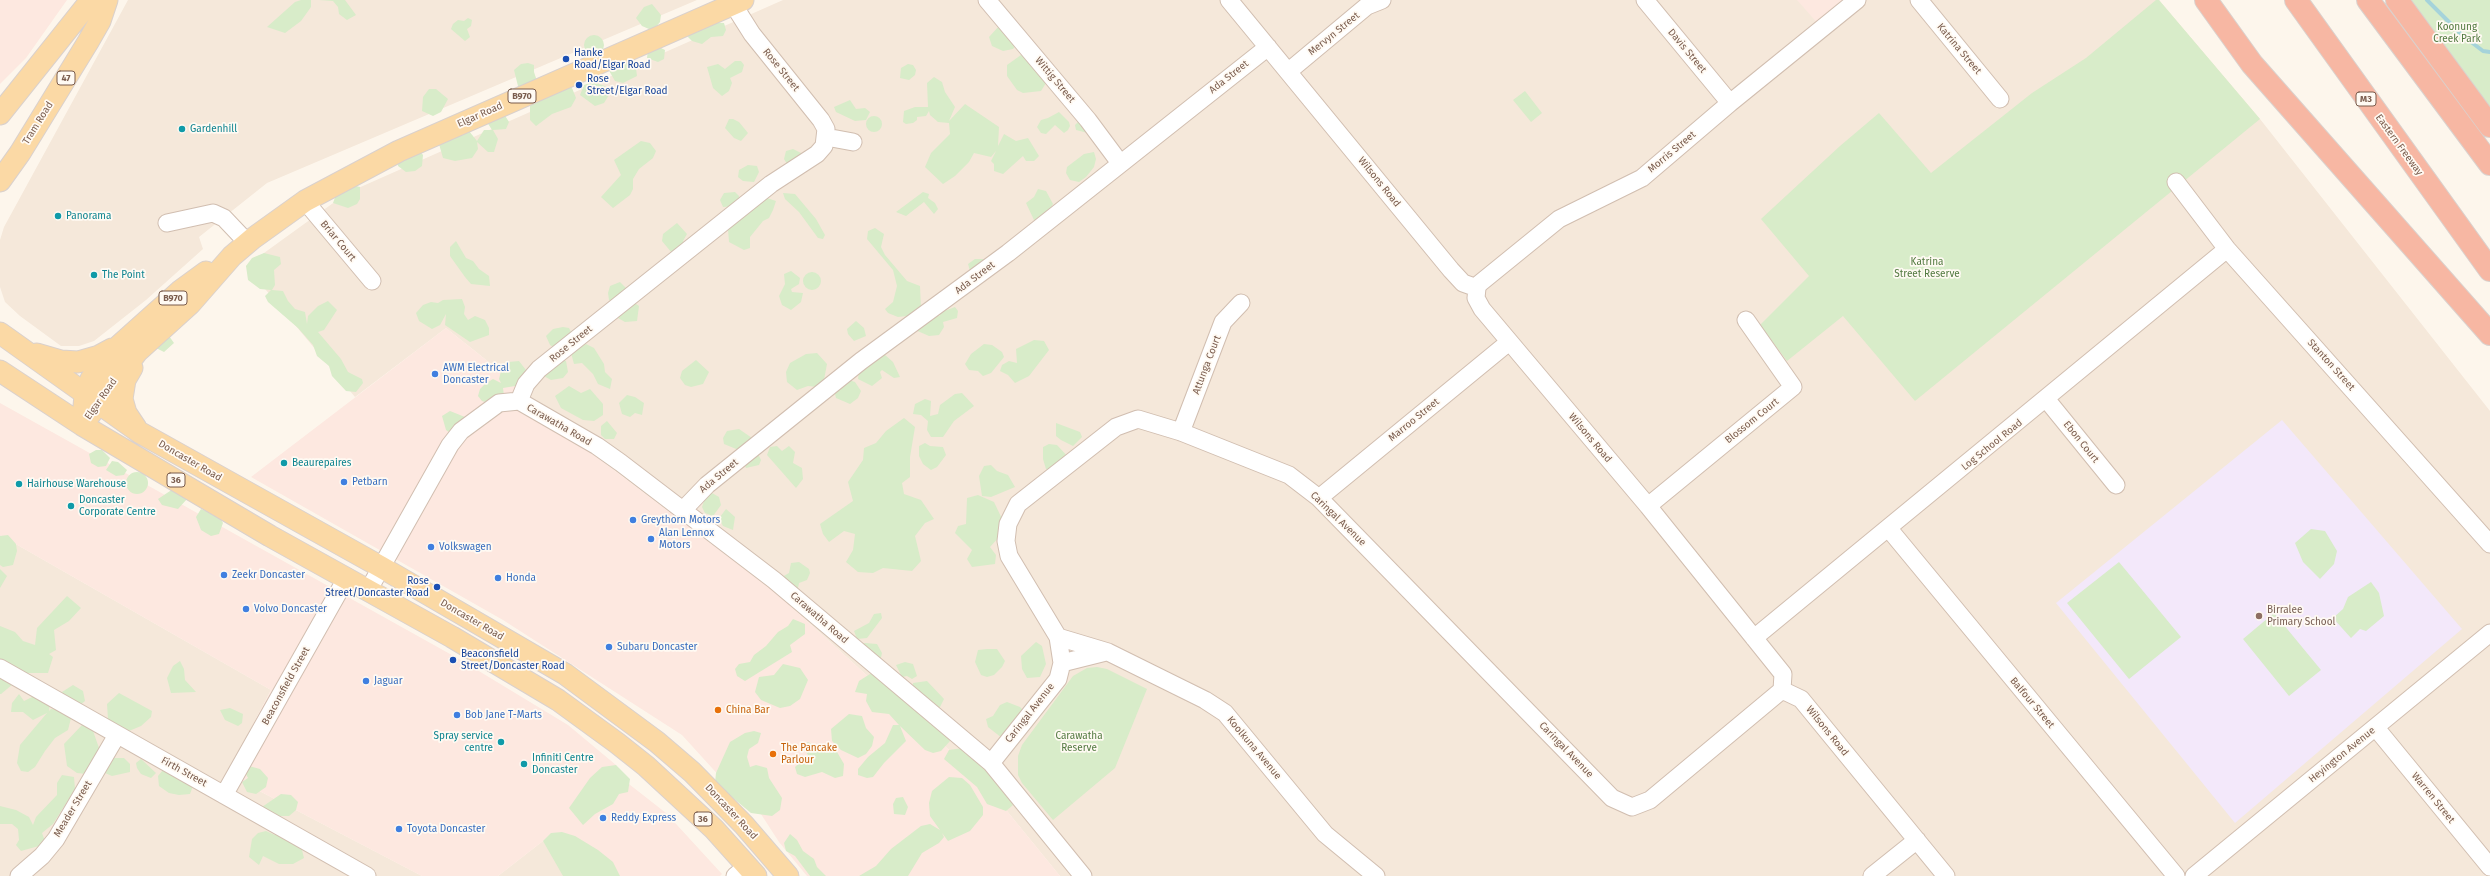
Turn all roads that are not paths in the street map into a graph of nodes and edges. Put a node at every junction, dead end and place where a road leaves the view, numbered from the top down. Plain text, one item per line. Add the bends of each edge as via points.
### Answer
1 (91, 0) edge
2 (107, 0) edge
3 (987, 0) edge
4 (1229, 0) edge
5 (1382, 0) edge
6 (1645, 0) edge
7 (1857, 0) edge
8 (1918, 0) edge
9 (2206, 0) edge
10 (2296, 0) edge
11 (2368, 0) edge
12 (2397, 0) edge
13 (738, 2) edge
14 (1268, 47) junction
15 (1288, 71) junction
16 (2000, 99) dead end
17 (1730, 103) junction
18 (0, 114) edge
19 (2490, 126) edge
20 (826, 137) junction
21 (853, 142) dead end
22 (20, 153) junction
23 (1120, 163) junction
24 (2490, 164) edge
25 (0, 181) edge
26 (2176, 182) dead end
27 (0, 194) edge
28 (305, 201) junction
29 (167, 223) dead end
30 (244, 235) junction
31 (2227, 249) junction
32 (234, 254) junction
33 (2490, 270) edge
34 (372, 281) dead end
35 (1477, 288) junction
36 (1241, 303) dead end
37 (1746, 320) dead end
38 (0, 333) edge
39 (156, 333) junction
40 (2490, 334) edge
41 (1509, 342) junction
42 (118, 345) junction
43 (19, 347) junction
44 (4, 379) edge
45 (91, 399) junction
46 (2046, 400) junction
47 (519, 401) junction
48 (82, 425) junction
49 (139, 432) junction
50 (1181, 432) junction
51 (2116, 485) dead end
52 (1319, 498) junction
53 (1648, 506) junction
54 (683, 510) junction
55 (1889, 529) junction
56 (2490, 544) edge
57 (359, 556) junction
58 (381, 567) junction
59 (347, 577) junction
60 (369, 590) junction
61 (2490, 633) edge
62 (1058, 637) junction
63 (1754, 638) junction
64 (1108, 652) junction
65 (1062, 663) junction
66 (0, 668) edge
67 (1782, 690) junction
68 (2376, 728) junction
69 (117, 735) junction
70 (991, 763) junction
71 (224, 795) junction
72 (1916, 840) junction
73 (2490, 867) edge
74 (746, 873) edge
75 (19, 876) edge
76 (367, 876) edge
77 (788, 876) edge
78 (1083, 876) edge
79 (1376, 876) edge
80 (1872, 876) edge
81 (1946, 876) edge
82 (2176, 876) edge
83 (2194, 876) edge

1 - 18 main road
2 - 22 main road, Tram Road / 47 via 97,26
3 - 23 street, Wittig Street via 1088,120
4 - 14 street, Wilsons Road
5 - 15 street, Mervyn Street via 1367,6
6 - 17 street, Davis Street
7 - 17 street, Morris Street
8 - 16 street, Katrina Street
9 - 40 highway via 2252,64
10 - 33 highway, Eastern Freeway / M3
11 - 24 highway
12 - 19 highway
13 - 20 street, Rose Street via 748,30 821,120 826,129
13 - 28 main road, Elgar Road / B970 via 399,151
14 - 15 street, Wilsons Road
14 - 23 street, Ada Street
15 - 35 street, Wilsons Road via 1451,270 1464,283
17 - 35 street, Morris Street via 1642,178 1559,219
20 - 21 street
20 - 47 street, Rose Street via 824,146 817,154 771,184 535,373 526,384
22 - 25 main road, Tram Road / 47
22 - 27 main road
23 - 54 street, Ada Street via 1002,258 861,360 707,485
26 - 31 street, Stanton Street
28 - 30 main road, Elgar Road / B970
28 - 34 street, Briar Court
29 - 30 street via 213,213 224,218
30 - 32 main road, Elgar Road / B970
31 - 46 street, Log School Road
31 - 56 street, Stanton Street
32 - 39 main road, Elgar Road / B970 via 190,304
32 - 42 main road, Elgar Road / B970 via 180,291
35 - 41 street, Wilsons Road via 1476,298 1482,309
36 - 50 street, Attunga Court via 1223,322
37 - 53 street, Blossom Court via 1793,387
38 - 43 main road, Doncaster Road / 36
39 - 45 main road, Elgar Road / B970
39 - 49 main road via 129,372 122,394 126,413
41 - 52 street, Marroo Street
41 - 53 street, Wilsons Road
42 - 43 main road via 99,356 78,362 61,361
42 - 45 main road, Elgar Road / B970 via 91,379
43 - 45 main road, Doncaster Road / 36
44 - 48 main road, 36
45 - 48 main road, Elgar Road / B970
45 - 49 main road, Doncaster Road / 36
46 - 51 street, Ebon Court
46 - 55 street, Log School Road
47 - 54 street, Carawatha Road via 597,446
47 - 58 street via 499,403 456,437
48 - 59 main road, 36 via 270,536
49 - 57 main road, Doncaster Road / 36
50 - 52 street, Caringal Avenue via 1289,475
50 - 62 street, Caringal Avenue via 1138,419 1116,427 1018,504 1008,524 1006,541 1009,556
52 - 67 street, Caringal Avenue via 1612,798 1632,807 1650,800
53 - 63 street, Wilsons Road
54 - 70 street, Carawatha Road via 774,580
55 - 63 street, Log School Road
55 - 82 street, Balfour Street
57 - 58 main road, Doncaster Road / 36
57 - 59 main road
58 - 60 street
58 - 77 main road, Doncaster Road / 36 via 565,674 657,742 721,800
59 - 60 main road, 36
59 - 71 street, Beaconsfield Street
60 - 74 main road, 36 via 558,700 617,743 714,829
61 - 68 street, Heyington Avenue
62 - 64 street, Koolkuna Avenue
62 - 65 street, Caringal Avenue
63 - 67 street, Wilsons Road via 1783,674
64 - 65 street
64 - 79 street, Koolkuna Avenue via 1206,700 1225,713 1325,834
65 - 70 street, Caringal Avenue via 1058,679
66 - 69 street, Firth Street
67 - 72 street, Wilsons Road via 1801,699
68 - 73 street, Warren Street
68 - 83 street, Heyington Avenue
69 - 71 street, Firth Street
69 - 75 street, Meader Street via 56,839 42,856
70 - 78 street, Carawatha Road
71 - 76 street, Firth Street
72 - 80 street
72 - 81 street, Wilsons Road

